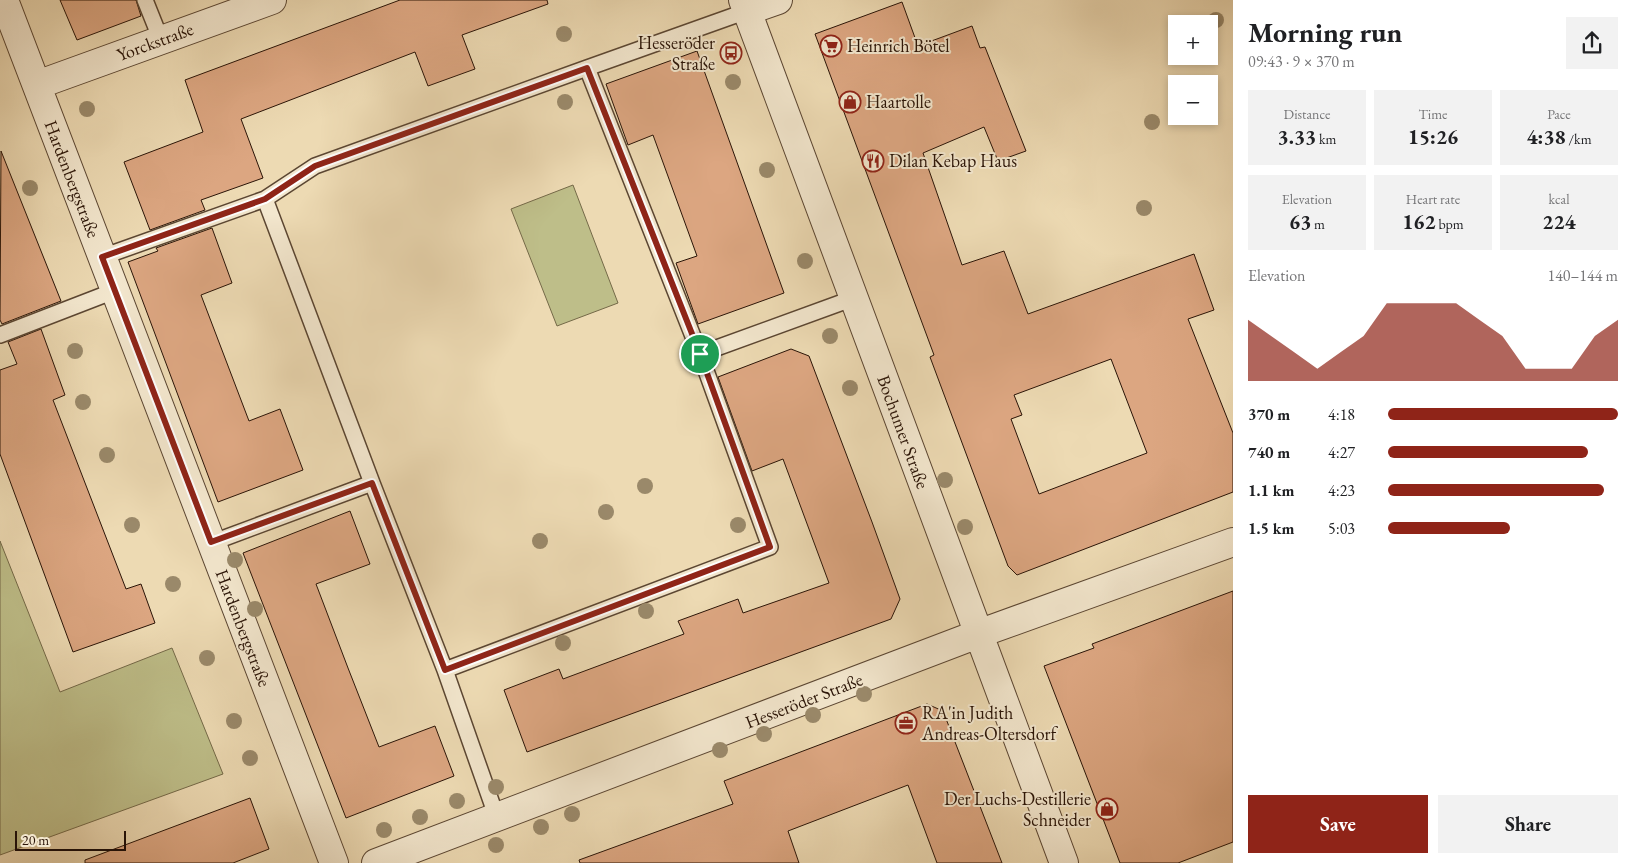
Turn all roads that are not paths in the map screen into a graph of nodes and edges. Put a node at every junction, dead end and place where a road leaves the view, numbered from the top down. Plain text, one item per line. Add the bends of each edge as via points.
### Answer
1 (4, 0) edge
2 (145, 0) edge
3 (272, 0) edge
4 (778, 0) edge
5 (745, 6) edge
6 (161, 40) junction
7 (587, 68) junction
8 (37, 85) junction
9 (265, 199) junction
10 (102, 257) junction
11 (114, 291) junction
12 (854, 298) junction
13 (0, 334) edge
14 (700, 354) junction
15 (372, 483) junction
16 (211, 542) junction
17 (1233, 542) edge
18 (978, 634) junction
19 (445, 670) junction
20 (497, 818) junction
21 (334, 863) edge
22 (376, 863) edge
23 (1064, 863) edge

1 - 8 street, Hardenbergstraße
2 - 6 lane
3 - 6 street, Yorckstraße
4 - 5 street
5 - 7 lane
5 - 12 street, Bochumer Straße
6 - 8 street, Yorckstraße
7 - 9 lane via 315,166
7 - 14 lane
8 - 10 street, Hardenbergstraße
9 - 10 lane
9 - 15 lane
10 - 11 street, Hardenbergstraße
11 - 13 lane
11 - 16 street, Hardenbergstraße
12 - 14 lane
12 - 18 street, Bochumer Straße
14 - 19 lane via 770,547
15 - 16 lane
15 - 19 lane
16 - 21 street, Hardenbergstraße
17 - 18 street, Hesseröder Straße
18 - 20 street, Hesseröder Straße
18 - 23 street, Bochumer Straße
19 - 20 lane
20 - 22 street, Hesseröder Straße

